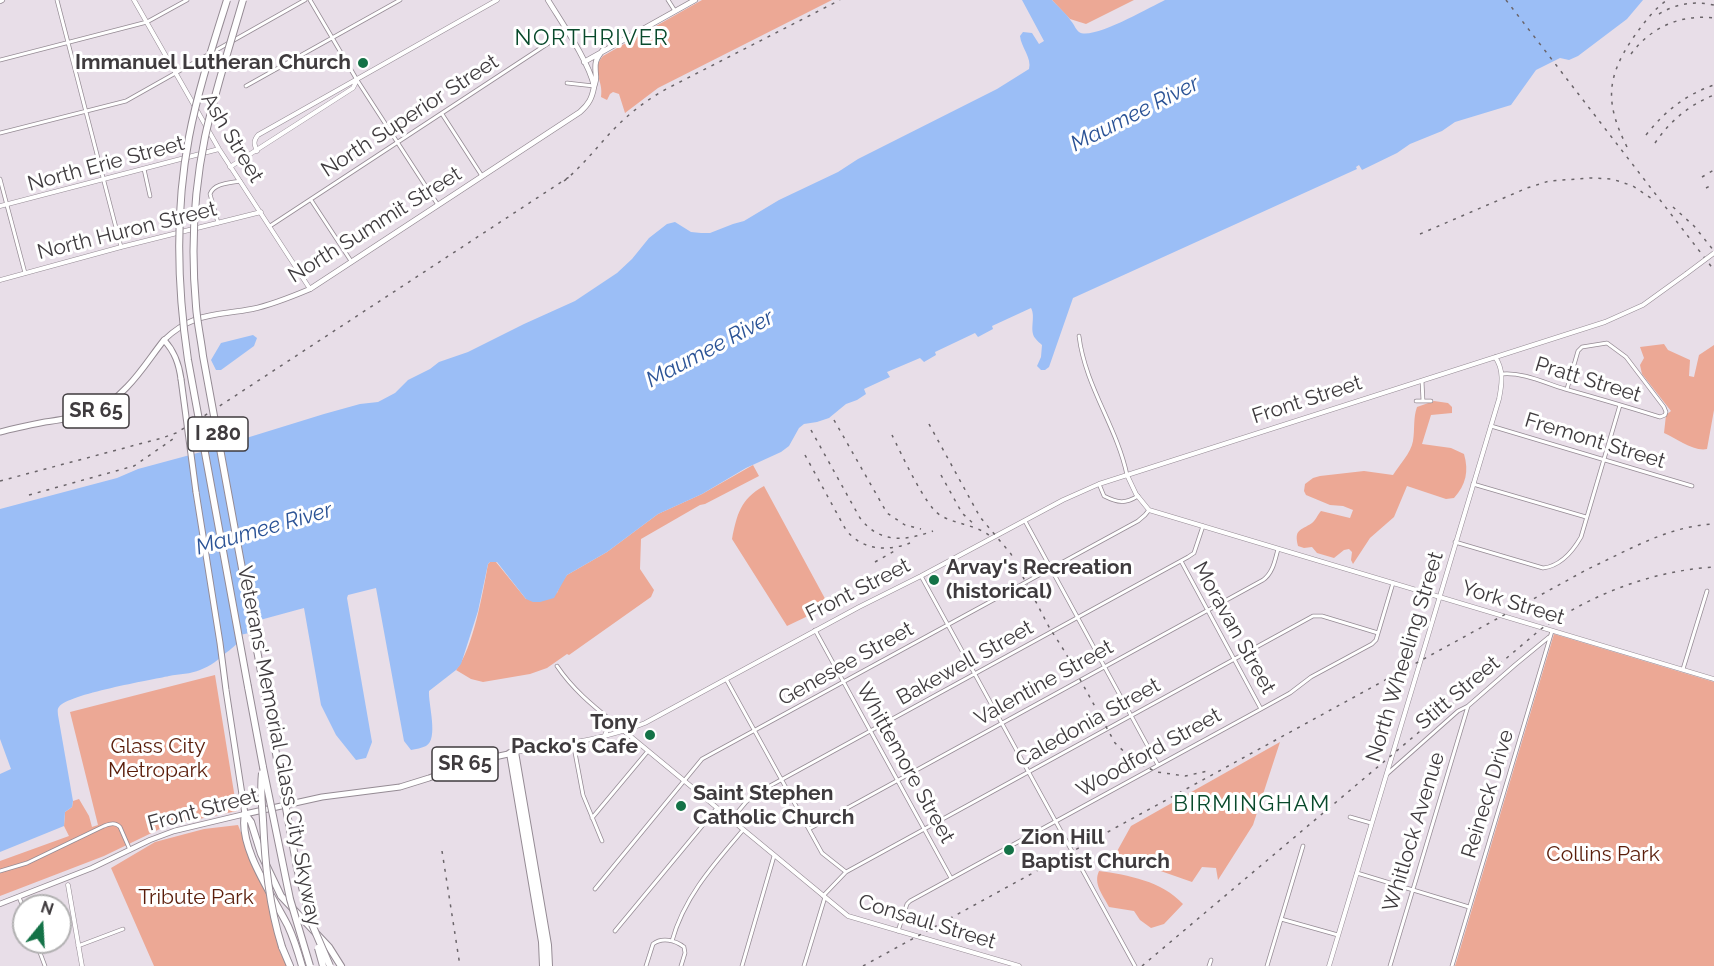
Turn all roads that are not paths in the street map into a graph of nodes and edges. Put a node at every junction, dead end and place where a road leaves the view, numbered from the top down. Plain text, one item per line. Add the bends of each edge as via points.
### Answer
1 (57, 0) edge
2 (134, 0) edge
3 (186, 0) edge
4 (225, 0) edge
5 (243, 0) edge
6 (305, 0) edge
7 (310, 0) edge
8 (400, 0) edge
9 (497, 0) edge
10 (668, 0) edge
11 (695, 0) edge
12 (550, 1) edge
13 (675, 11) junction
14 (147, 22) junction
15 (567, 31) junction
16 (332, 38) junction
17 (68, 42) junction
18 (603, 51) junction
19 (0, 60) edge
20 (584, 62) junction
21 (176, 73) junction
22 (357, 80) junction
23 (567, 83) dead end
24 (246, 86) dead end
25 (594, 86) junction
26 (86, 112) junction
27 (442, 114) junction
28 (288, 117) junction
29 (294, 126) junction
30 (0, 133) edge
31 (397, 143) junction
32 (219, 149) junction
33 (257, 151) junction
34 (230, 167) junction
35 (144, 169) junction
36 (482, 176) junction
37 (0, 179) edge
38 (104, 180) junction
39 (240, 181) junction
40 (150, 196) dead end
41 (311, 200) junction
42 (7, 205) junction
43 (438, 205) junction
44 (0, 206) edge
45 (261, 212) junction
46 (218, 223) junction
47 (270, 226) junction
48 (121, 247) junction
49 (1714, 253) edge
50 (351, 261) junction
51 (24, 273) junction
52 (0, 280) edge
53 (310, 289) junction
54 (1079, 336) dead end
55 (164, 340) junction
56 (1495, 357) junction
57 (1502, 374) junction
58 (1422, 381) junction
59 (1567, 389) junction
60 (1416, 401) dead end
61 (1423, 401) junction
62 (1431, 401) dead end
63 (1620, 405) junction
64 (1491, 426) junction
65 (0, 432) edge
66 (1604, 460) junction
67 (1127, 475) junction
68 (1100, 484) junction
69 (1473, 484) junction
70 (1692, 486) dead end
71 (1138, 496) junction
72 (1149, 510) junction
73 (1586, 517) junction
74 (1025, 521) junction
75 (1203, 526) junction
76 (1455, 542) junction
77 (1278, 549) junction
78 (1181, 561) junction
79 (1051, 568) junction
80 (921, 576) junction
81 (1393, 583) junction
82 (1707, 591) dead end
83 (1439, 597) junction
84 (1208, 610) junction
85 (1078, 618) junction
86 (947, 625) junction
87 (815, 630) junction
88 (1552, 631) junction
89 (1378, 633) junction
90 (1551, 637) junction
91 (1235, 660) junction
92 (557, 666) dead end
93 (1104, 667) junction
94 (1683, 669) junction
95 (974, 675) junction
96 (726, 679) junction
97 (1714, 679) edge
98 (843, 682) junction
99 (1468, 706) junction
100 (1262, 709) junction
101 (1131, 716) junction
102 (609, 718) junction
103 (1001, 723) junction
104 (624, 731) junction
105 (754, 731) junction
106 (870, 731) junction
107 (604, 737) junction
108 (573, 742) junction
109 (648, 751) junction
110 (512, 753) junction
111 (1158, 765) junction
112 (263, 767) junction
113 (1028, 773) junction
114 (1386, 775) junction
115 (684, 781) junction
116 (781, 781) junction
117 (897, 781) junction
118 (717, 808) junction
119 (244, 814) junction
120 (1350, 817) dead end
121 (592, 818) junction
122 (731, 820) junction
123 (1055, 822) junction
124 (1371, 823) junction
125 (809, 829) junction
126 (743, 830) junction
127 (925, 830) junction
128 (602, 841) dead end
129 (1303, 846) dead end
130 (130, 850) junction
131 (774, 856) junction
132 (0, 871) edge
133 (846, 872) junction
134 (1356, 873) junction
135 (67, 878) junction
136 (951, 878) junction
137 (68, 885) joint
138 (595, 889) dead end
139 (1412, 890) junction
140 (27, 894) edge
141 (824, 896) junction
142 (1469, 907) junction
143 (1281, 919) junction
144 (311, 922) junction
145 (123, 929) dead end
146 (615, 931) dead end
147 (898, 931) junction
148 (1338, 935) junction
149 (672, 941) junction
150 (78, 946) junction
151 (1211, 960) dead end
152 (82, 966) edge
153 (290, 966) edge
154 (302, 966) edge
155 (310, 966) edge
156 (324, 966) edge
157 (330, 966) edge
158 (341, 966) edge
159 (543, 966) edge
160 (549, 966) edge
161 (646, 966) edge
162 (681, 966) edge
163 (742, 966) edge
164 (804, 966) edge
165 (1019, 966) edge
166 (1134, 966) edge
167 (1209, 966) edge
168 (1267, 966) edge
169 (1329, 966) edge
170 (1390, 966) edge
171 (1452, 966) edge

1 - 17 street
2 - 14 street, Ash Street
3 - 14 street
4 - 112 highway, Veterans' Memorial Glass City Skyway / I 280, bridge via 189,136 179,232 179,276 190,371
5 - 144 highway, Veterans' Memorial Glass City Skyway / I 280, bridge via 200,169 194,256 196,306 295,857
6 - 21 street
7 - 16 street
8 - 16 street
9 - 22 street
10 - 13 street
11 - 13 main road
12 - 15 main road
13 - 18 main road
14 - 17 street
14 - 21 street, Ash Street
15 - 20 main road
15 - 27 street, North Superior Street
16 - 22 street
16 - 24 street
17 - 19 street
17 - 26 street
18 - 20 main road
18 - 25 main road, North Summit Street via 596,63
20 - 25 main road
21 - 26 street via 126,101
21 - 32 street, Ash Street
22 - 28 street
22 - 29 street via 353,88
22 - 31 street
23 - 25 street
25 - 36 main road, North Summit Street via 591,100 580,112
26 - 30 street
26 - 38 street
27 - 31 street, North Superior Street
27 - 36 street
28 - 29 street
28 - 33 street via 254,139
29 - 33 street
31 - 41 street, North Superior Street
31 - 43 street
32 - 34 street, Ash Street
32 - 35 street, North Erie Street
33 - 34 street
34 - 39 street, Ash Street
35 - 38 street, North Erie Street
35 - 40 street
36 - 43 main road, North Summit Street
37 - 42 street
38 - 42 street, North Erie Street
38 - 48 street
39 - 45 street, Ash Street
39 - 46 street via 212,190
41 - 47 street, North Superior Street
41 - 50 street
42 - 44 street, North Erie Street
42 - 51 street
43 - 50 main road, North Summit Street
45 - 46 street, North Huron Street
45 - 47 street, Ash Street
46 - 48 street, North Huron Street
47 - 53 street, Ash Street
48 - 51 street, North Huron Street
49 - 56 street, Front Street, bridge via 1625,314
50 - 53 main road, North Summit Street
51 - 52 street, North Huron Street
53 - 55 main road, North Summit Street via 281,302 191,320
54 - 67 street via 1085,366
55 - 65 main road, North Summit Street / SR 65 via 128,387 97,411
55 - 119 main road, bridge via 177,359 181,380
56 - 57 street
56 - 58 street, Front Street
57 - 59 street, Pratt Street via 1513,373
57 - 64 street, North Wheeling Street
58 - 61 street
58 - 67 street, Front Street
59 - 63 street, Pratt Street
59 - 63 street, Pratt Street via 1581,347 1606,343 1626,357 1666,412 1660,417
60 - 61 street
61 - 62 street
63 - 66 street
64 - 66 street, Fremont Street
64 - 69 street, North Wheeling Street
66 - 70 street, Fremont Street
66 - 73 street
67 - 68 street, Front Street
67 - 71 street
68 - 71 street via 1104,496 1114,500 1125,502
68 - 74 street, Front Street
69 - 73 street
69 - 76 street, North Wheeling Street
71 - 72 street
72 - 75 street, York Street
72 - 79 street, Genesee Street via 1138,521
73 - 76 street via 1581,537 1570,553 1553,566 1543,568
74 - 79 street
74 - 80 street, Front Street
75 - 77 street, York Street
75 - 78 street, Bakewell Street via 1194,553
76 - 83 street, North Wheeling Street
77 - 81 street, York Street
77 - 84 street, Valentine Street via 1267,577
78 - 84 street, Moravan Street
78 - 85 street, Bakewell Street
79 - 85 street
79 - 86 street, Genesee Street
80 - 86 street
80 - 87 street, Front Street
81 - 83 street, York Street
81 - 89 street
82 - 94 street
83 - 88 street, York Street
83 - 114 street, North Wheeling Street
84 - 91 street, Moravan Street
84 - 93 street, Valentine Street
85 - 93 street
85 - 95 street, Bakewell Street
86 - 95 street
86 - 98 street, Genesee Street
87 - 96 street, Front Street
87 - 98 street, Whittemore Street
88 - 90 street, Reineck Drive
88 - 94 street, York Street
89 - 91 street, Caledonia Street via 1318,615
89 - 100 street, Woodford Street via 1372,644
90 - 99 street, Stitt Street
90 - 142 street, Reineck Drive
91 - 100 street, Moravan Street
91 - 101 street, Caledonia Street
92 - 102 street, Consaul Street via 577,692
93 - 101 street
93 - 103 street, Valentine Street
94 - 97 street, York Street
95 - 103 street
95 - 106 street, Bakewell Street
96 - 104 street, Front Street
96 - 105 street
98 - 105 street, Genesee Street
98 - 106 street, Whittemore Street
99 - 114 street, Stitt Street
99 - 139 street, Whitlock Avenue
100 - 111 street, Woodford Street
101 - 111 street
101 - 113 street, Caledonia Street
102 - 104 street, Consaul Street
102 - 107 street
103 - 113 street
103 - 117 street, Valentine Street
104 - 107 street, Front Street
104 - 109 street, Consaul Street
105 - 115 street, Genesee Street via 702,759
105 - 116 street
106 - 116 street, Bakewell Street
106 - 117 street, Whittemore Street
107 - 108 street, Front Street
108 - 110 street, Front Street
108 - 121 street via 583,795
109 - 115 street, Consaul Street
109 - 121 street
110 - 119 main road, Front Street / SR 65 via 471,762 400,787 322,797
110 - 159 highway
110 - 160 highway
111 - 123 street, Woodford Street
112 - 153 highway, bridge via 270,902
112 - 155 highway, Veterans' Memorial Glass City Skyway / I 280, bridge via 290,899
113 - 123 street
113 - 127 street, Caledonia Street
114 - 124 street, North Wheeling Street
115 - 118 street, Consaul Street
115 - 138 street, Genesee Street
116 - 122 street, Bakewell Street via 751,797
116 - 125 street
117 - 125 street, Valentine Street
117 - 127 street, Whittemore Street
118 - 122 street, Consaul Street
118 - 146 street
119 - 130 main road, Front Street via 174,831
119 - 154 highway via 252,857 289,929
119 - 158 highway via 251,822 258,848 281,896 329,947
120 - 124 street
121 - 128 street
122 - 126 street, Consaul Street
123 - 136 street, Woodford Street
123 - 166 street
124 - 134 street, North Wheeling Street
125 - 133 street via 822,853
126 - 131 street, Consaul Street
126 - 149 street via 701,881 680,917
127 - 133 street, Caledonia Street
127 - 136 street, Whittemore Street
129 - 143 street
130 - 132 street via 120,827 113,824
130 - 135 main road, Front Street
131 - 141 street, Consaul Street
131 - 163 street
133 - 141 street, Caledonia Street
134 - 139 street
134 - 148 street, North Wheeling Street
135 - 137 street
135 - 140 main road, Front Street
136 - 147 street, Woodford Street via 907,904
137 - 150 street
139 - 142 street
139 - 170 street, Whitlock Avenue
141 - 147 street, Consaul Street via 848,916
141 - 164 street
142 - 171 street, Reineck Drive
143 - 148 street
143 - 168 street
144 - 156 highway, Veterans' Memorial Glass City Skyway / I 280, bridge
144 - 157 highway, bridge
145 - 150 street
147 - 165 street, Consaul Street
148 - 169 street, North Wheeling Street
149 - 161 street via 654,942
149 - 162 street via 685,950
150 - 152 street
151 - 167 street

